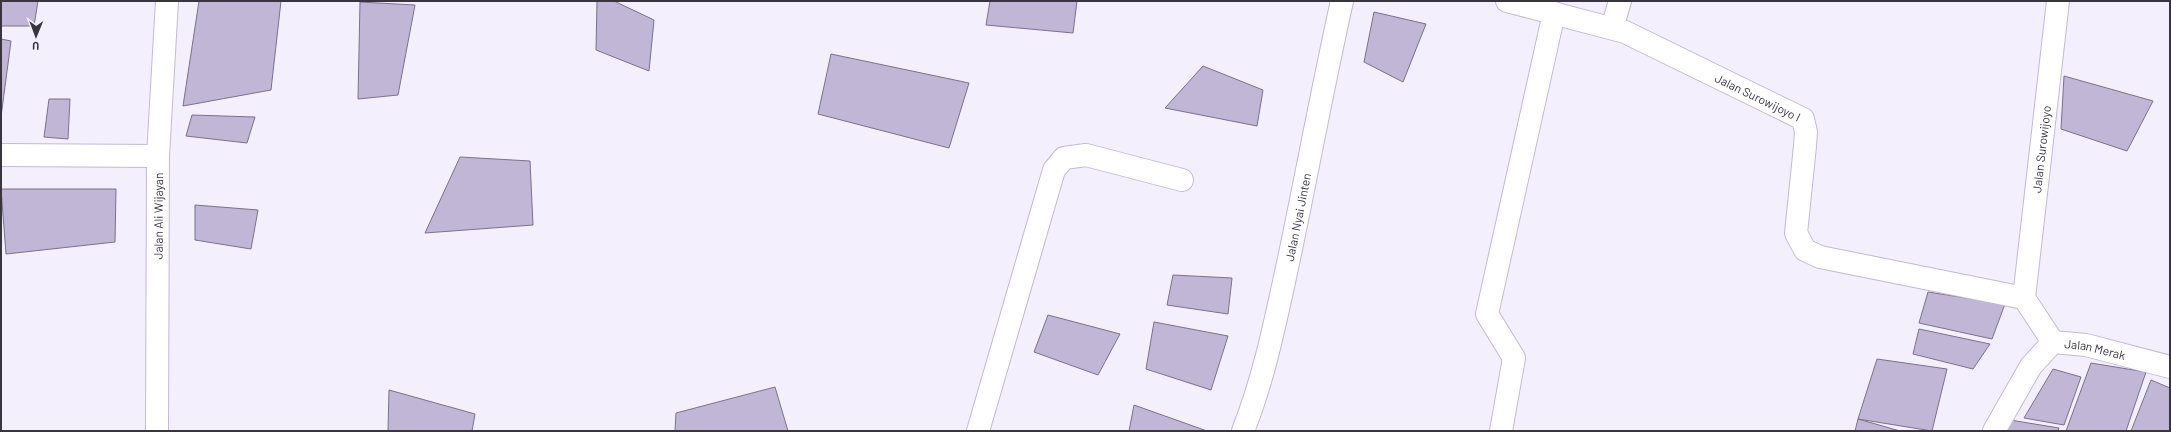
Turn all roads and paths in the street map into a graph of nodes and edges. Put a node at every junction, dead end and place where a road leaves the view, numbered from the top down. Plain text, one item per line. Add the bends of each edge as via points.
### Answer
1 (167, 1) edge
2 (1342, 1) edge
3 (1507, 1) edge
4 (1620, 1) edge
5 (2058, 1) edge
6 (1554, 13) junction
7 (1612, 28) junction
8 (1, 155) edge
9 (158, 156) junction
10 (1182, 180) dead end
11 (2024, 298) junction
12 (2054, 342) junction
13 (2170, 367) edge
14 (157, 431) edge
15 (978, 431) edge
16 (1243, 431) edge
17 (1502, 431) edge
18 (1994, 431) edge

1 - 9 street, Jalan Ali Wijayan
2 - 16 street, Jalan Nyai Jinten via 1272,337
3 - 6 street, Jalan Surowijoyo I
4 - 7 street
5 - 11 street, Jalan Surowijoyo
6 - 7 street, Jalan Surowijoyo I
6 - 17 street via 1487,314 1514,358
7 - 11 street, Jalan Surowijoyo I via 1803,119 1806,146 1796,233 1805,250 1820,257
8 - 9 street
9 - 14 street, Jalan Ali Wijayan
10 - 15 street via 1086,155 1064,158 1054,170
11 - 12 street
12 - 13 street, Jalan Merak via 2086,345
12 - 18 street, Jalan Merak via 2031,366

